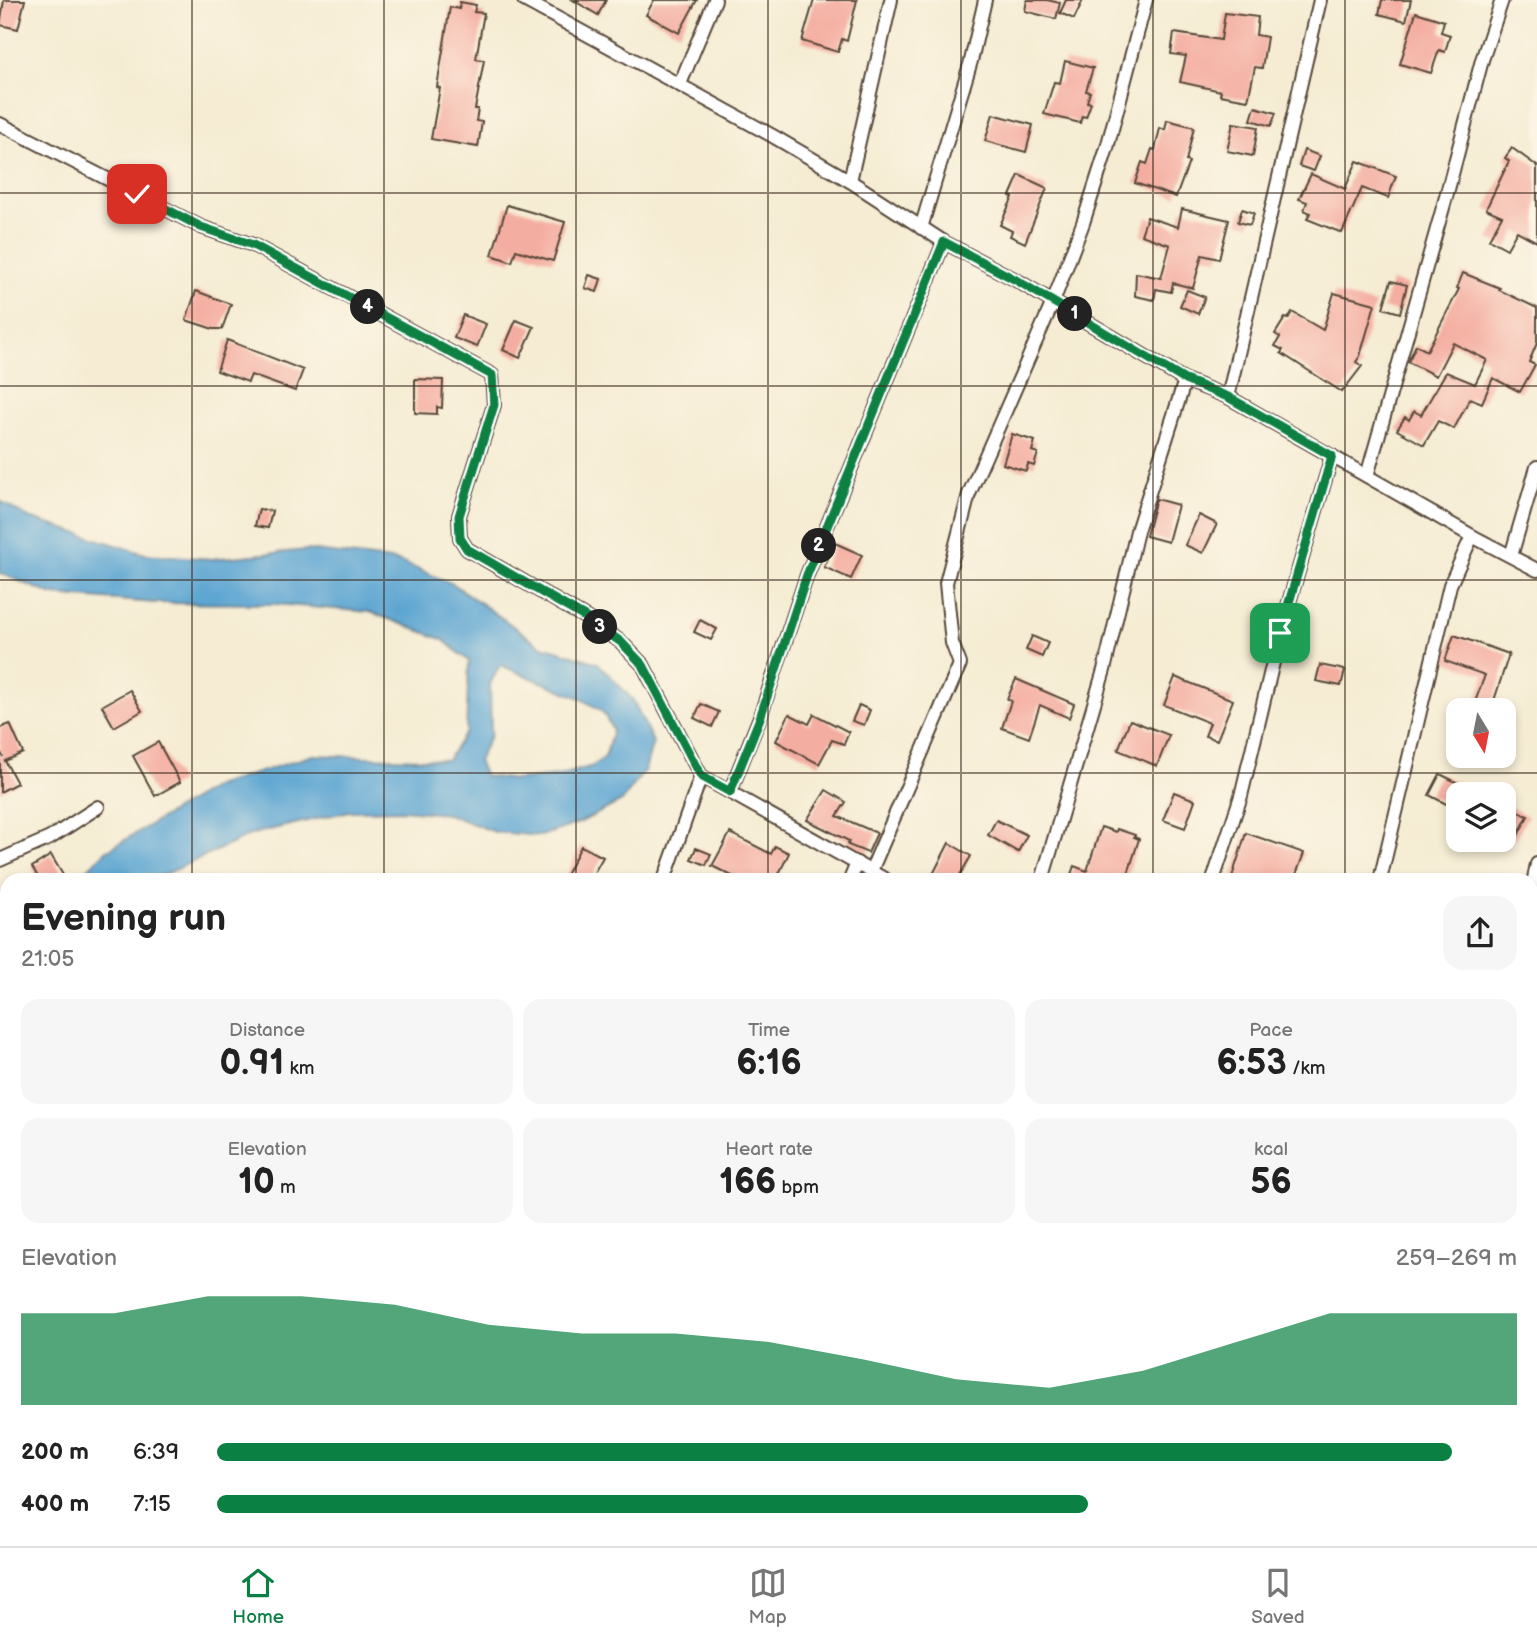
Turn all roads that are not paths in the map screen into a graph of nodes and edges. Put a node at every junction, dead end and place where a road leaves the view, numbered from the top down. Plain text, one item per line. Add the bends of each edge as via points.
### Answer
1 (524, 0) edge
2 (715, 0) edge
3 (891, 0) edge
4 (985, 0) edge
5 (1146, 0) edge
6 (1320, 0) edge
7 (1502, 0) edge
8 (680, 84) junction
9 (0, 124) edge
10 (850, 181) junction
11 (921, 228) junction
12 (944, 242) junction
13 (1053, 302) junction
14 (1185, 380) junction
15 (1228, 397) junction
16 (1332, 456) junction
17 (1537, 467) edge
18 (1367, 476) junction
19 (1472, 537) junction
20 (1511, 555) junction
21 (1537, 570) edge
22 (701, 776) junction
23 (730, 792) junction
24 (98, 807) dead end
25 (0, 860) edge
26 (857, 863) junction
27 (871, 871) junction
28 (666, 873) edge
29 (853, 873) edge
30 (874, 873) edge
31 (1044, 873) edge
32 (1215, 873) edge
33 (1382, 873) edge

1 - 8 street
2 - 8 street
3 - 10 street
4 - 11 street
5 - 13 street via 1107,148
6 - 15 street
7 - 18 street
8 - 10 street
9 - 22 street via 201,227 253,245 492,375 494,405 459,516 460,538 467,549 621,642 643,665
10 - 11 street
11 - 12 street
12 - 13 street
12 - 23 street via 807,575 760,718
13 - 14 street
13 - 27 street via 969,494 947,583 952,643 960,664
14 - 15 street
14 - 31 street via 1137,531 1104,670
15 - 16 street
16 - 18 street
16 - 32 street via 1280,633 1241,796
17 - 20 street
18 - 19 street
19 - 20 street
19 - 33 street via 1450,585
20 - 21 street
22 - 23 street
22 - 28 street
23 - 26 street
24 - 25 street via 50,838
26 - 27 street
26 - 29 street
27 - 30 street

